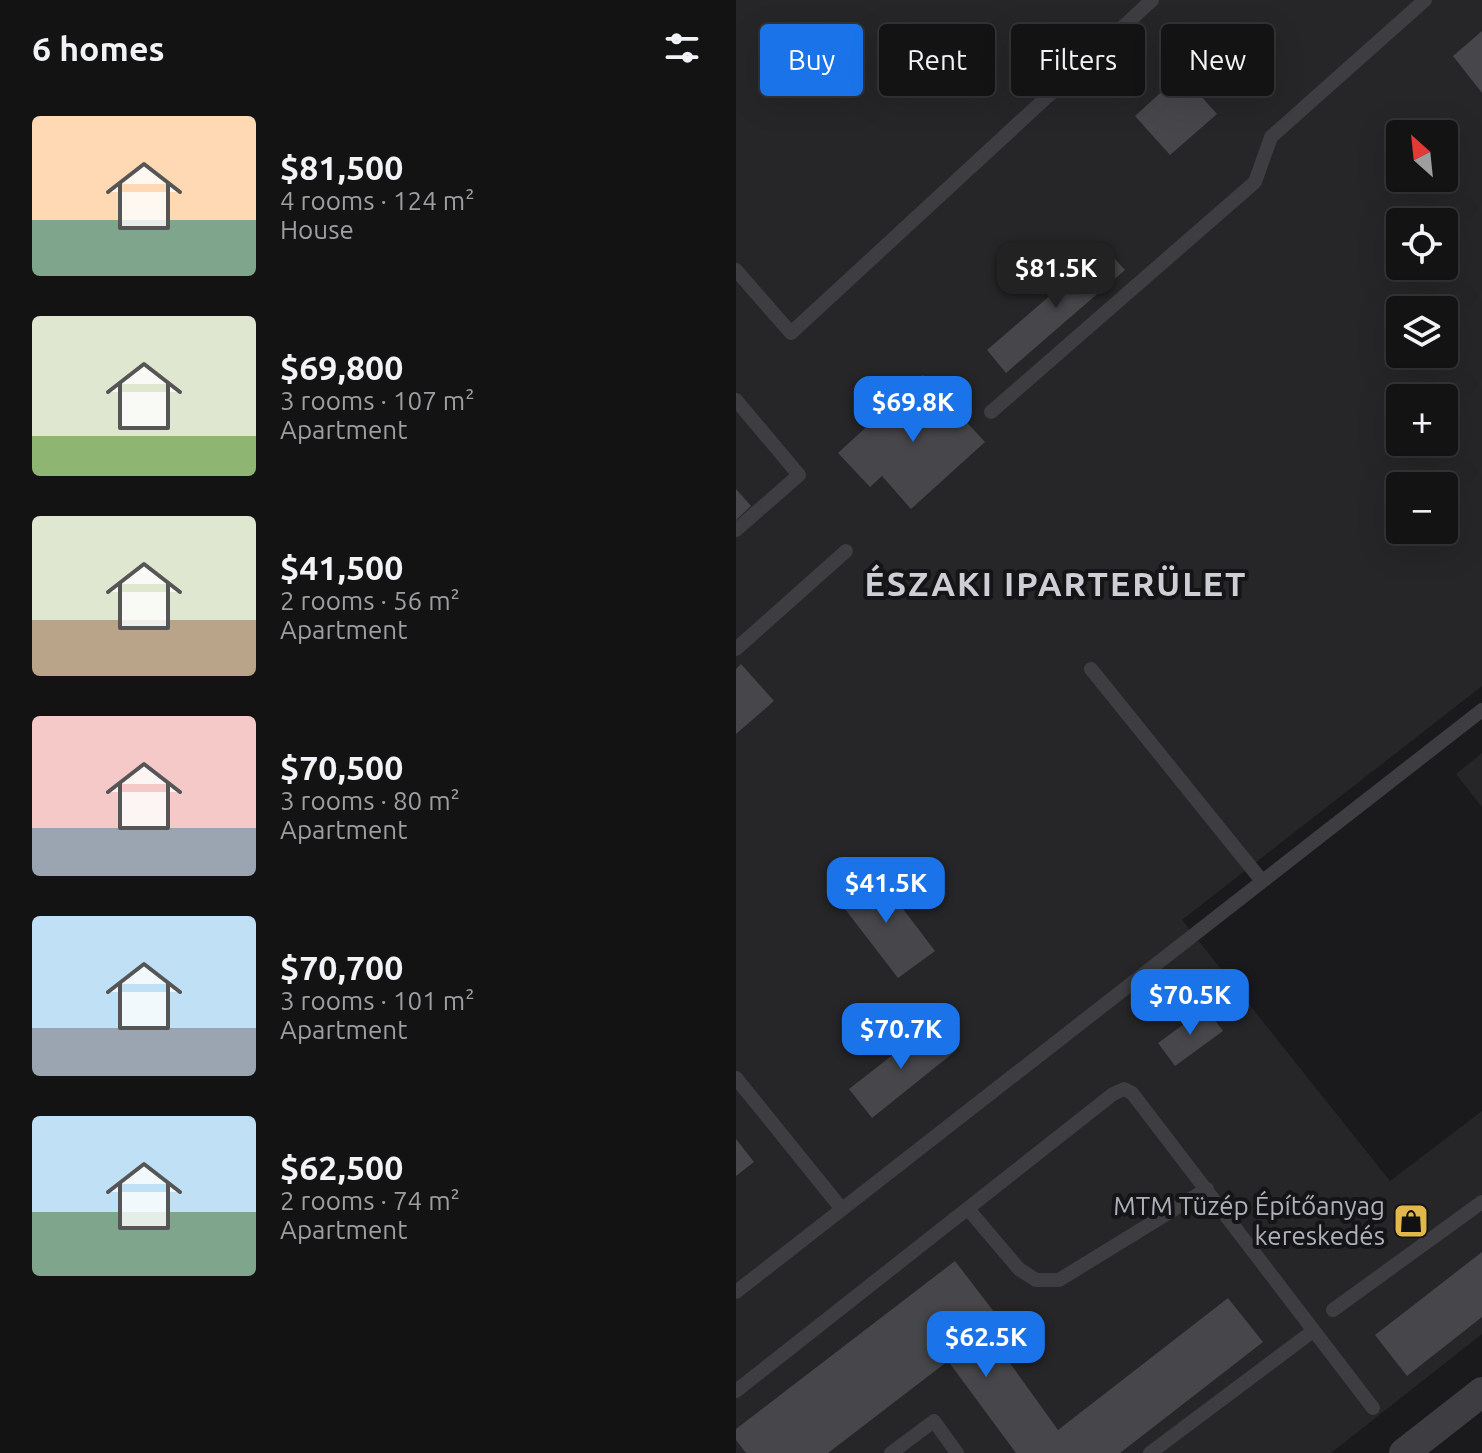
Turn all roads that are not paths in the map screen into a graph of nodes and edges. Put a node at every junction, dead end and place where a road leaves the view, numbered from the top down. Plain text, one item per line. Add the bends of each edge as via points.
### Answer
1 (1152, 0) edge
2 (1425, 0) edge
3 (736, 270) edge
4 (736, 400) edge
5 (991, 412) dead end
6 (736, 530) edge
7 (846, 551) dead end
8 (736, 649) edge
9 (1091, 669) dead end
10 (1482, 710) edge
11 (1262, 881) junction
12 (736, 1078) edge
13 (1207, 1189) junction
14 (1482, 1202) edge
15 (841, 1208) junction
16 (968, 1209) junction
17 (736, 1292) edge
18 (1333, 1310) dead end
19 (1313, 1331) junction
20 (736, 1391) edge
21 (1482, 1392) edge
22 (1373, 1408) dead end
23 (891, 1453) edge
24 (957, 1453) edge
25 (1150, 1453) edge
26 (1404, 1453) edge

1 - 3 lane via 791,333
2 - 5 lane via 1271,137 1255,182
4 - 6 lane via 799,475
7 - 8 lane
9 - 11 lane
10 - 11 lane
11 - 15 lane
12 - 15 lane
13 - 16 lane via 1059,1280 1036,1280 1019,1269
13 - 16 lane via 1124,1089
13 - 19 lane
14 - 18 lane
15 - 17 lane
16 - 20 lane
19 - 22 lane
19 - 25 lane
21 - 26 street
23 - 24 lane via 934,1421

